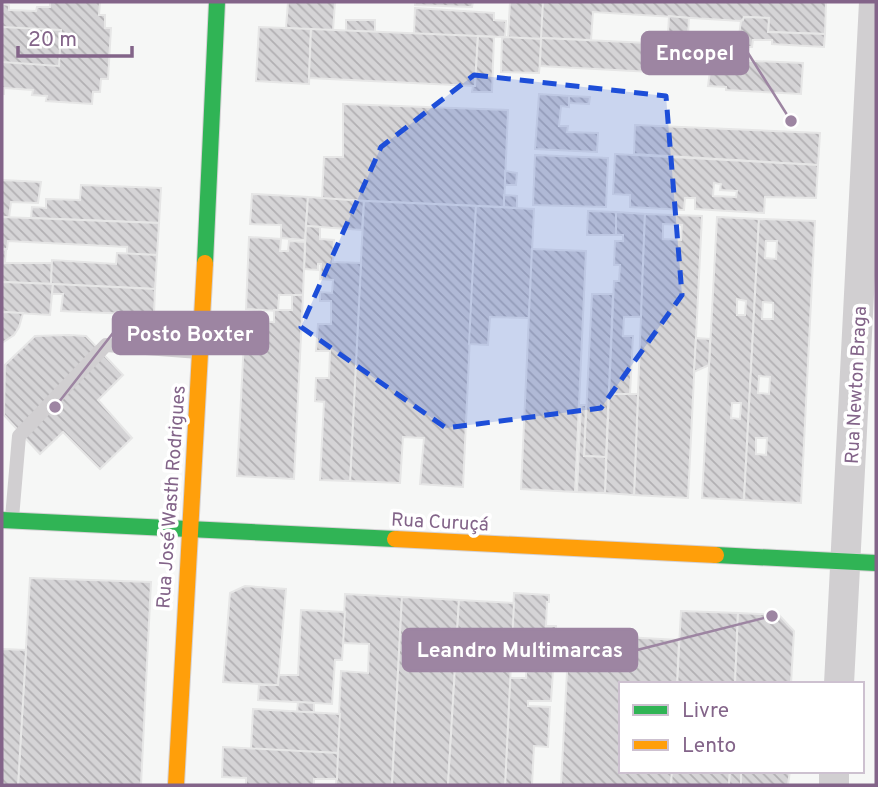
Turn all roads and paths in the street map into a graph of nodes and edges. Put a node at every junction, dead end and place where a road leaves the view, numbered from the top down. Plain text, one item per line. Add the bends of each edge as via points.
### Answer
1 (217, 2) edge
2 (874, 13) edge
3 (869, 248) edge
4 (200, 352) junction
5 (7, 520) edge
6 (190, 530) junction
7 (846, 561) junction
8 (876, 563) edge
9 (839, 682) edge
10 (176, 785) edge

1 - 4 main road, Rua José Wasth Rodrigues
2 - 3 street, Rua Newton Braga
3 - 7 street, Rua Newton Braga
4 - 5 lane via 106,345 19,436
4 - 6 main road, Rua José Wasth Rodrigues
5 - 6 main road, Rua Curuçá
6 - 7 main road, Rua Curuçá
6 - 10 main road, Rua José Wasth Rodrigues
7 - 8 main road, Rua Curuçá
7 - 9 street, Rua Newton Braga

